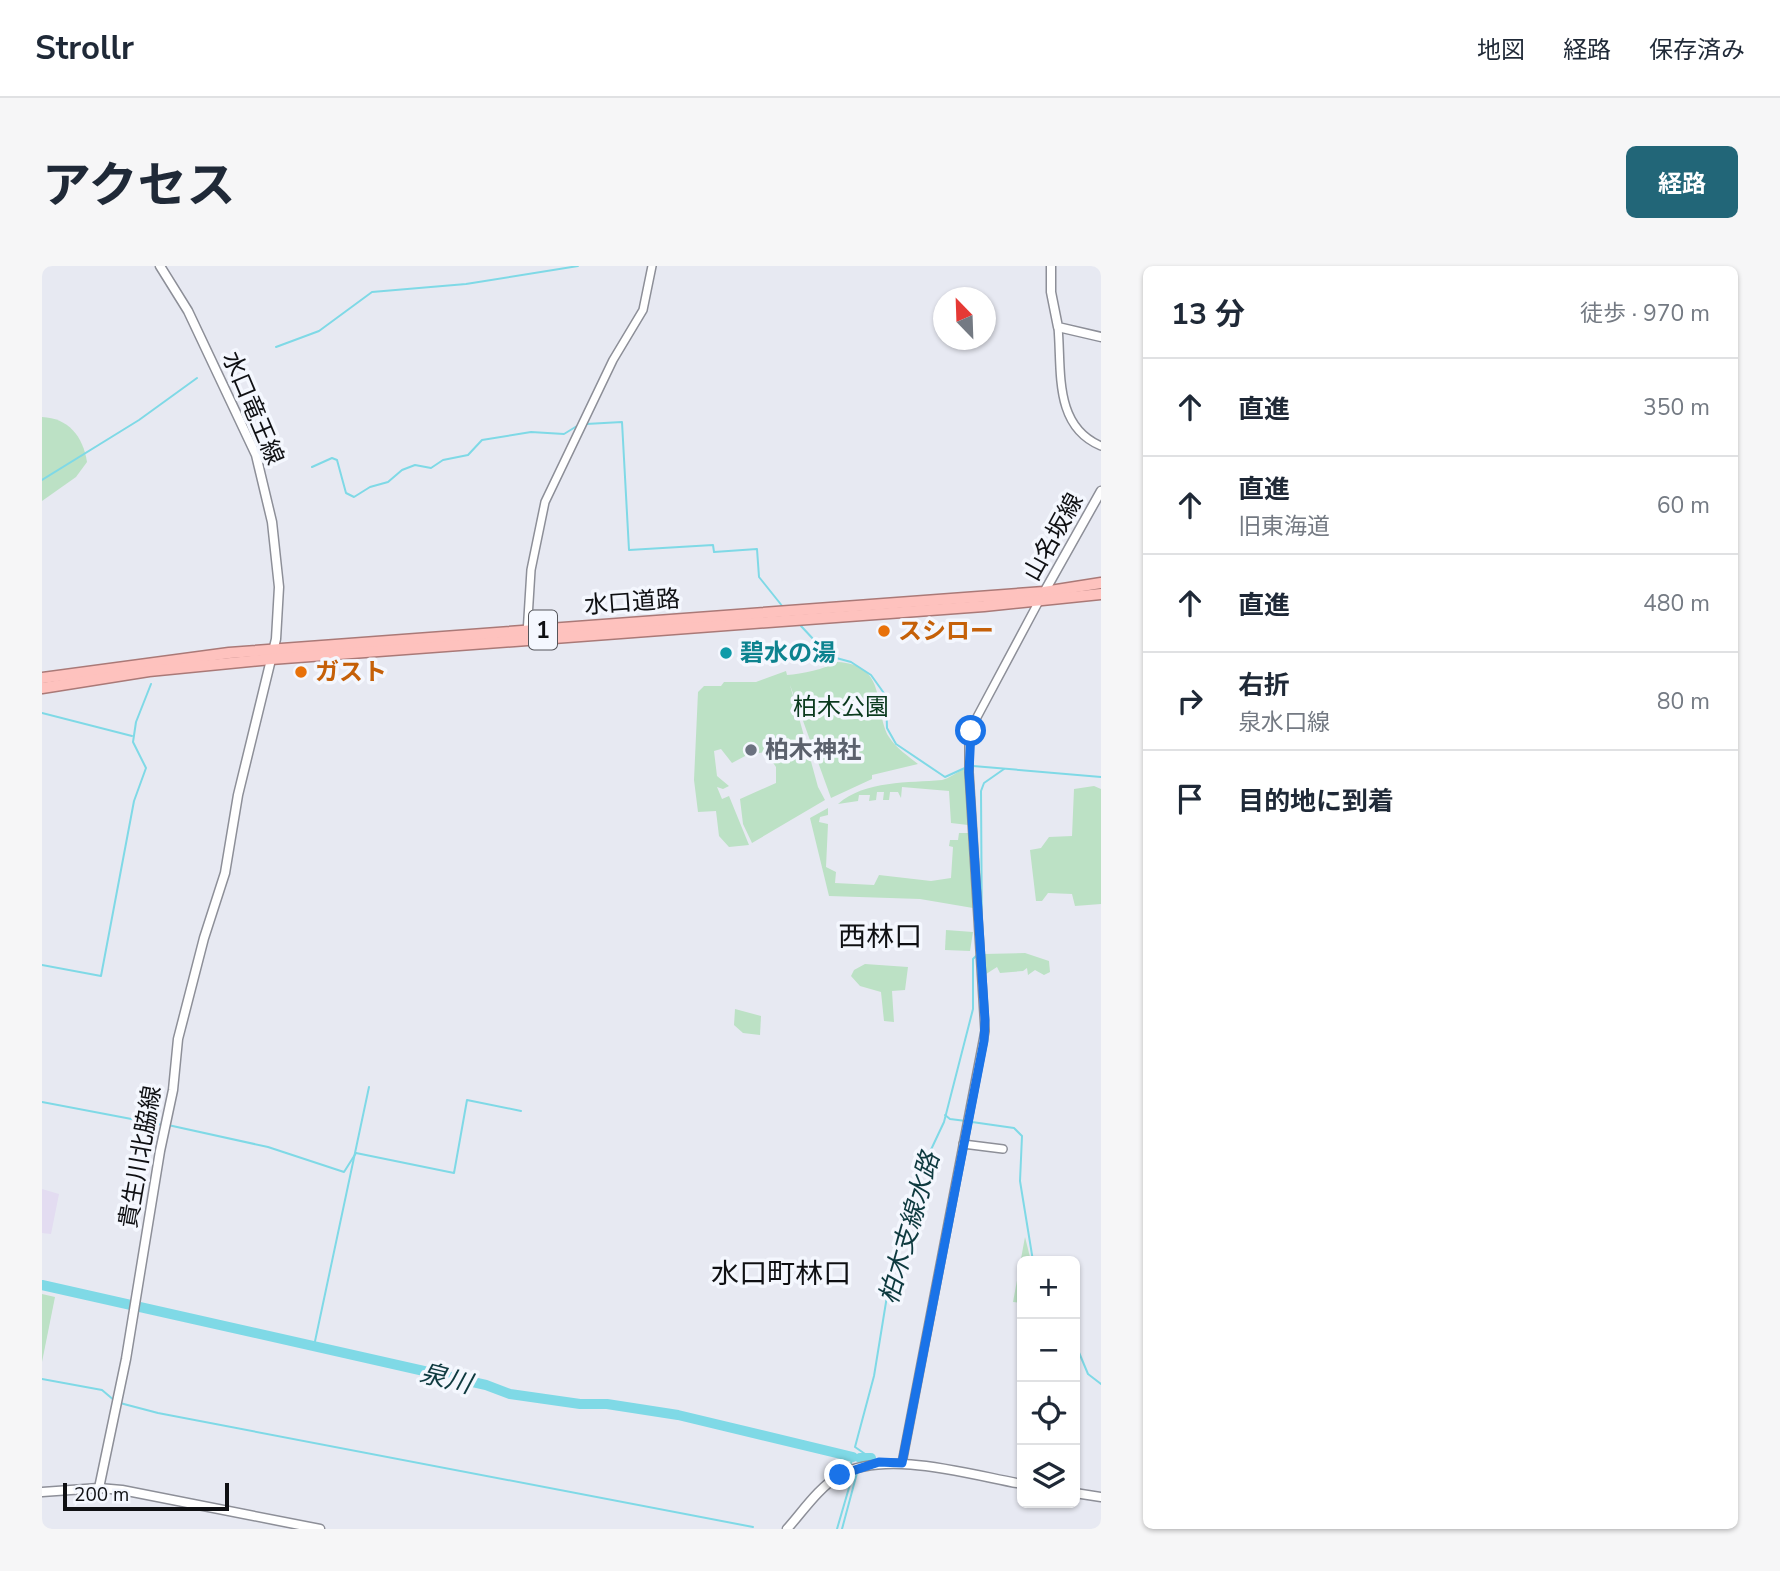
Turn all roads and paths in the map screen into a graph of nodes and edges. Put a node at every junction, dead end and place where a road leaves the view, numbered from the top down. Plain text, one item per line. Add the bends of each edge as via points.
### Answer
1 (160, 266) edge
2 (652, 266) edge
3 (1051, 266) edge
4 (1058, 327) junction
5 (1101, 337) edge
6 (1101, 446) edge
7 (1101, 491) edge
8 (1101, 583) edge
9 (1101, 594) edge
10 (1042, 597) junction
11 (526, 636) junction
12 (272, 654) junction
13 (42, 678) edge
14 (42, 688) edge
15 (963, 1144) junction
16 (1003, 1149) dead end
17 (902, 1463) junction
18 (1017, 1483) edge
19 (99, 1488) junction
20 (42, 1492) edge
21 (1080, 1494) edge
22 (1101, 1497) edge
23 (265, 1517) junction
24 (263, 1529) edge
25 (320, 1529) edge
26 (787, 1529) edge

1 - 12 main road, 水口竜王線 via 192,320 259,464 278,557
2 - 11 street via 643,310 613,360 545,502 531,570
3 - 4 main road
4 - 5 main road
4 - 6 street via 1066,412 1083,436
7 - 10 main road, 山名坂線
8 - 10 highway, 水口道路 / 1
9 - 10 highway, 水口道路 / 1
10 - 11 highway, 水口道路 / 1
10 - 15 street via 976,719 969,746 985,1020
11 - 12 highway, 水口道路 / 1
12 - 13 highway, 水口道路 / 1 via 174,658
12 - 14 highway, 水口道路 / 1
12 - 19 main road, 貴生川北脇線 via 238,795 225,873 178,1039 126,1359
15 - 16 street
15 - 17 street
17 - 18 main road
17 - 26 main road via 879,1462 840,1475
19 - 20 main road
19 - 23 main road
21 - 22 main road
23 - 24 main road
23 - 25 main road

